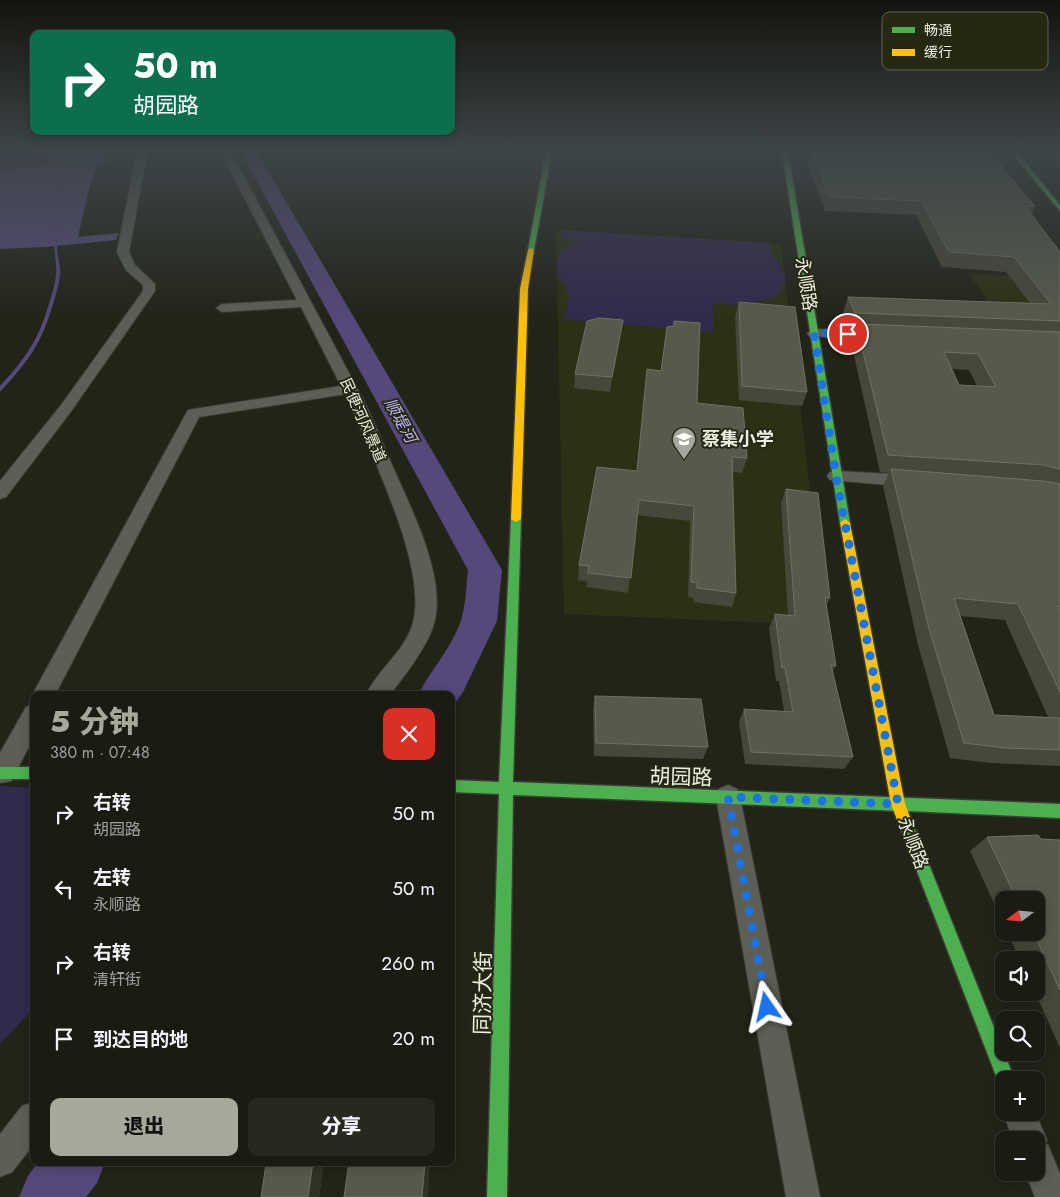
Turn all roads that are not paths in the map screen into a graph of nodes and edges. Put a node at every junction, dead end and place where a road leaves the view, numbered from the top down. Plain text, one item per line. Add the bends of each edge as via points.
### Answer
1 (131, 208) edge
2 (256, 208) edge
3 (538, 208) edge
4 (794, 208) edge
5 (306, 303) junction
6 (222, 308) dead end
7 (814, 333) junction
8 (898, 336) edge
9 (351, 389) junction
10 (836, 476) junction
11 (929, 483) edge
12 (0, 493) edge
13 (46, 691) edge
14 (380, 691) edge
15 (30, 721) edge
16 (1, 773) edge
17 (30, 774) edge
18 (455, 786) edge
19 (506, 789) junction
20 (728, 797) junction
21 (898, 804) junction
22 (1060, 811) edge
23 (1002, 1071) edge
24 (30, 1123) edge
25 (0, 1160) edge
26 (1045, 1180) edge
27 (496, 1197) edge
28 (803, 1197) edge
29 (1052, 1197) edge

1 - 12 street via 122,252 130,267 149,284 149,291 67,407
2 - 5 street, 民便河风景道
3 - 19 street, 同济大街 via 524,289
4 - 7 street, 永顺路
5 - 6 street
5 - 9 street, 民便河风景道
7 - 8 street
7 - 10 street, 永顺路
9 - 13 street via 193,413
9 - 14 street, 民便河风景道 via 404,513 420,558 426,593 426,614 420,633
10 - 11 street
10 - 21 street, 永顺路
15 - 16 street
16 - 17 street
18 - 19 street, 胡园路
19 - 20 street, 胡园路
19 - 27 street, 同济大街
20 - 21 street, 胡园路
20 - 28 street
21 - 22 street, 胡园路
21 - 23 street, 永顺路
24 - 25 street
26 - 29 street

